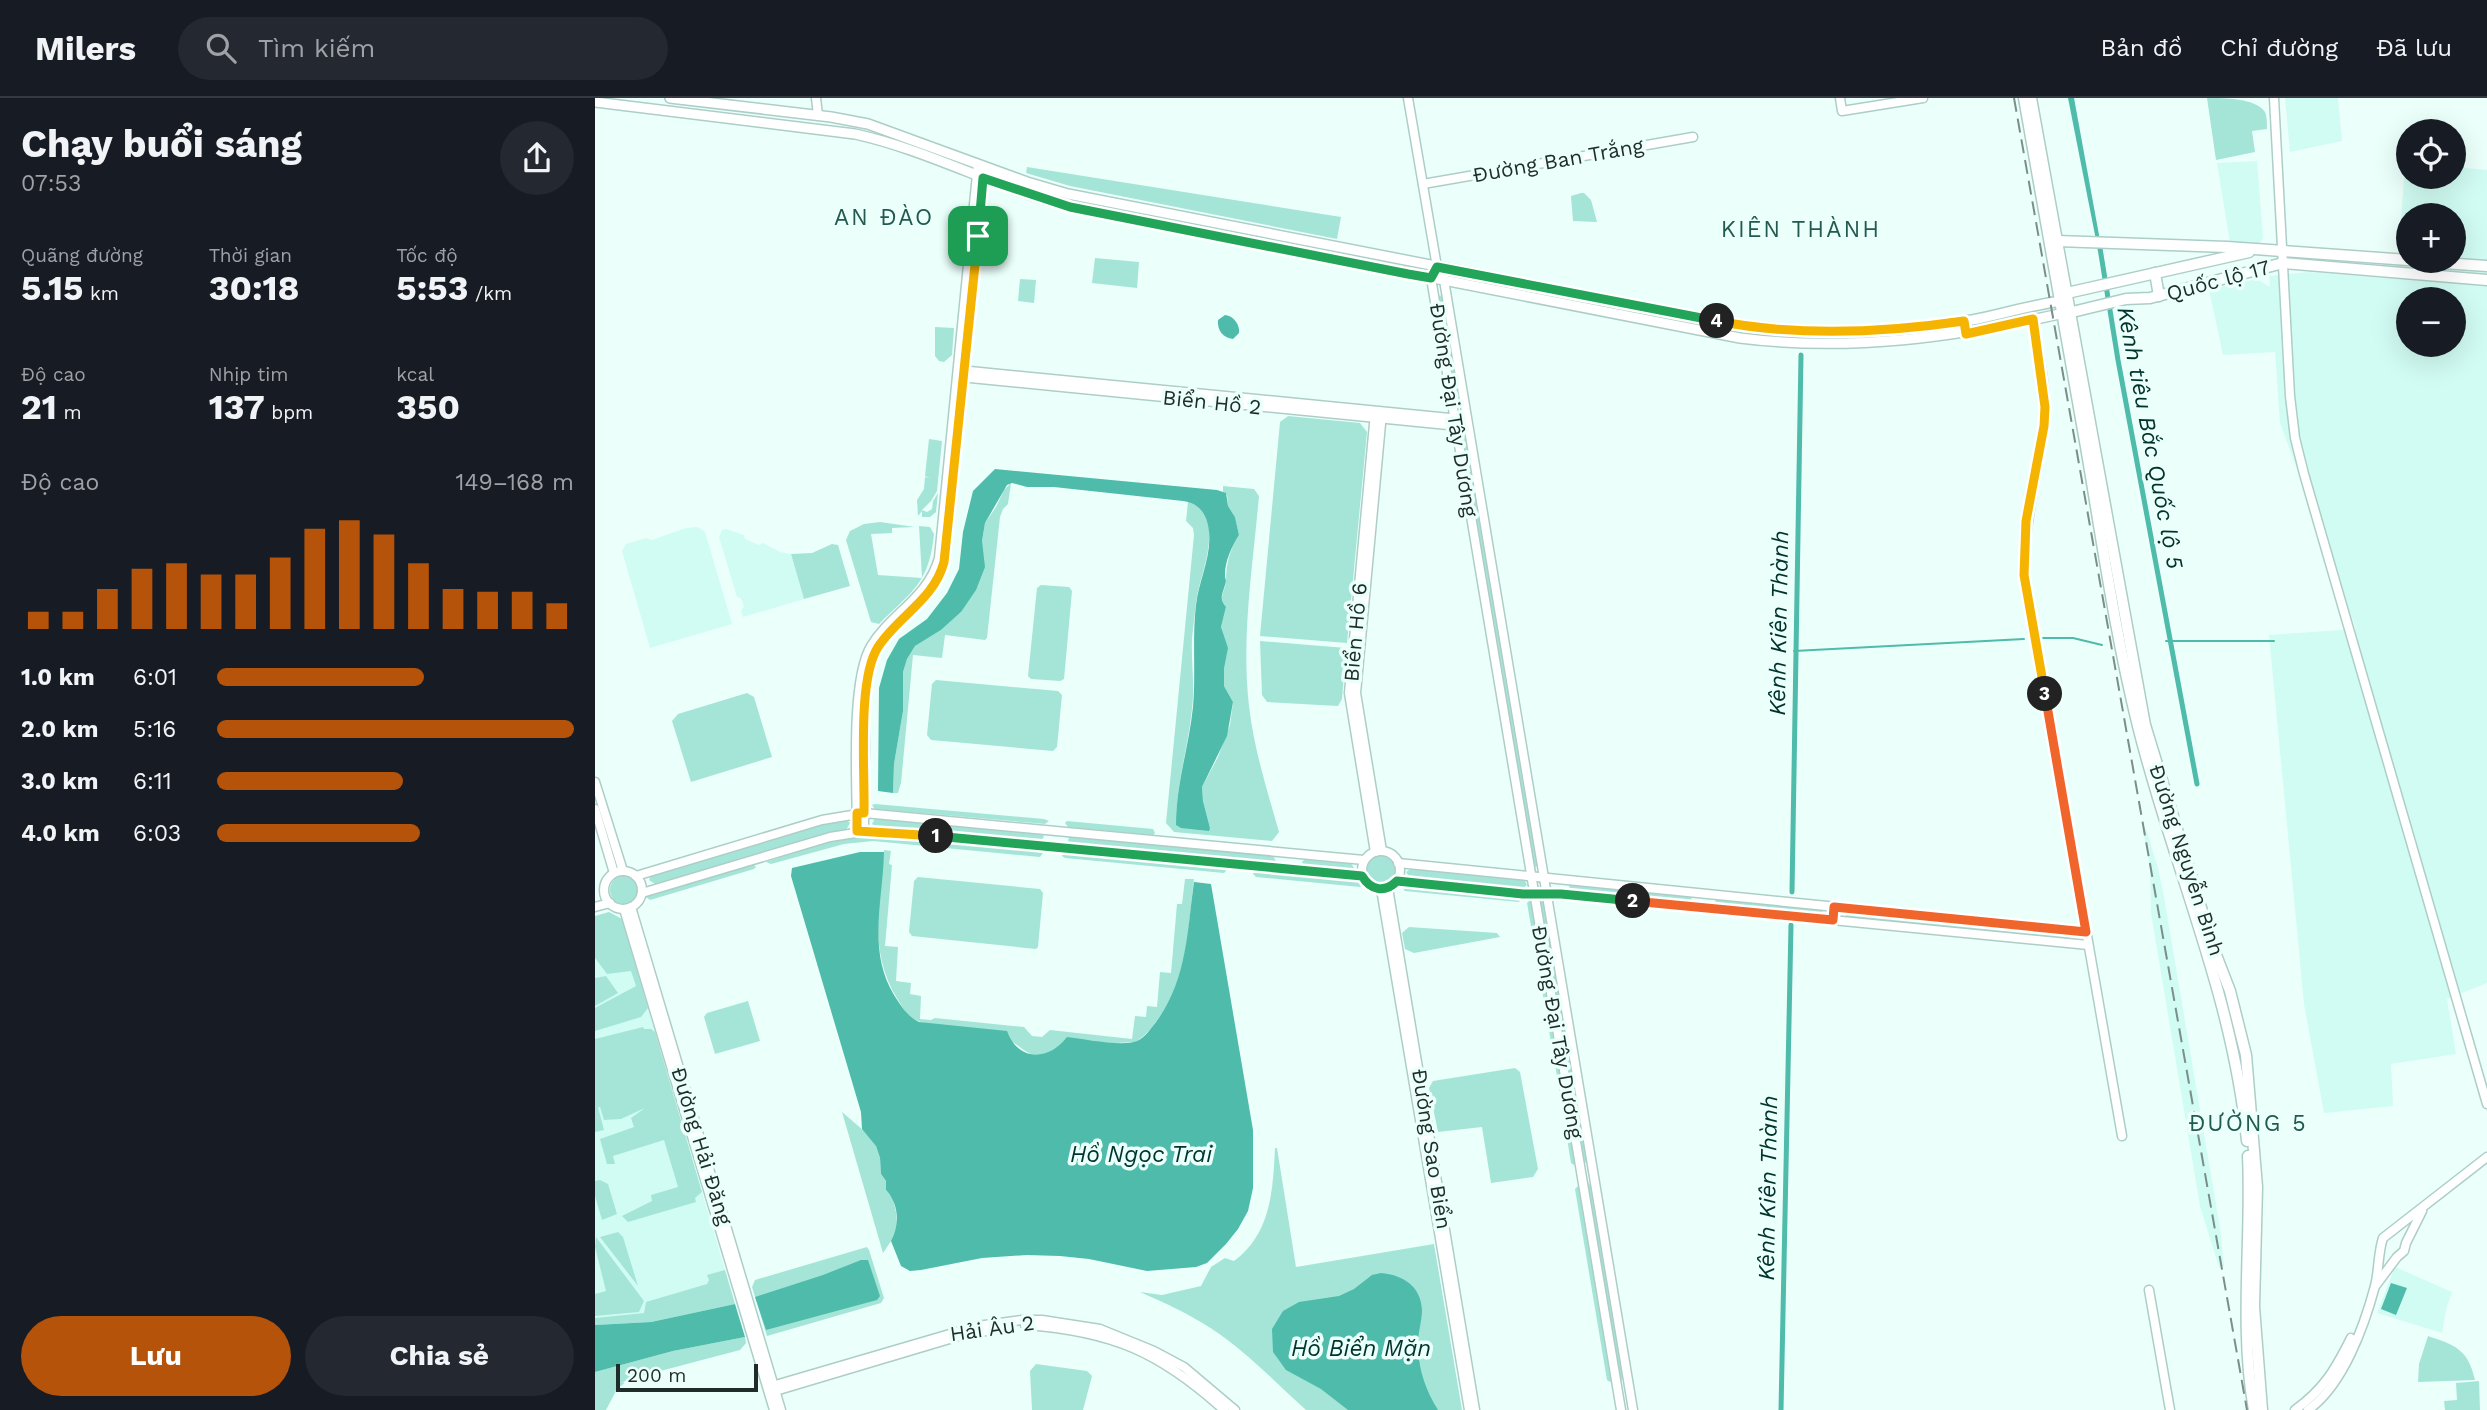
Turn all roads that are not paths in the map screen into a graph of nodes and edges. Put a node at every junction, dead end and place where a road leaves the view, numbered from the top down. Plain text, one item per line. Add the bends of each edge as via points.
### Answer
1 (670, 98) edge
2 (816, 98) edge
3 (1408, 98) edge
4 (1840, 98) edge
5 (1923, 98) edge
6 (2024, 98) edge
7 (2031, 98) edge
8 (2274, 98) edge
9 (595, 102) edge
10 (817, 115) junction
11 (1693, 137) dead end
12 (981, 165) junction
13 (980, 177) junction
14 (1423, 184) junction
15 (2057, 241) junction
16 (2263, 250) junction
17 (2283, 251) junction
18 (2396, 259) edge
19 (2283, 263) junction
20 (2466, 265) edge
21 (2487, 266) edge
22 (1437, 267) junction
23 (2155, 273) junction
24 (1431, 278) junction
25 (1444, 280) junction
26 (2487, 280) edge
27 (2159, 296) junction
28 (2064, 297) junction
29 (2067, 313) junction
30 (2033, 319) junction
31 (1708, 320) junction
32 (1964, 321) junction
33 (1707, 332) junction
34 (1966, 334) junction
35 (961, 374) junction
36 (1378, 414) junction
37 (1455, 422) junction
38 (1467, 423) junction
39 (2124, 640) junction
40 (595, 782) edge
41 (595, 809) edge
42 (861, 813) junction
43 (861, 831) junction
44 (1378, 851) junction
45 (1364, 860) junction
46 (1398, 863) junction
47 (618, 872) junction
48 (636, 876) junction
49 (1362, 876) junction
50 (1532, 877) junction
51 (1544, 878) junction
52 (1397, 881) junction
53 (605, 885) junction
54 (595, 887) edge
55 (1385, 889) junction
56 (642, 892) junction
57 (1534, 894) junction
58 (1546, 894) junction
59 (1703, 894) junction
60 (610, 903) junction
61 (595, 907) edge
62 (1701, 907) junction
63 (1834, 907) junction
64 (627, 908) junction
65 (1833, 920) junction
66 (2086, 932) junction
67 (2088, 945) junction
68 (660, 1014) junction
69 (2487, 1104) edge
70 (2122, 1136) dead end
71 (2487, 1157) edge
72 (2424, 1205) junction
73 (2393, 1232) junction
74 (2406, 1243) junction
75 (2382, 1250) junction
76 (2397, 1257) junction
77 (2375, 1287) junction
78 (2149, 1290) dead end
79 (2366, 1311) junction
80 (1463, 1353) junction
81 (771, 1390) junction
82 (774, 1410) edge
83 (781, 1410) edge
84 (1224, 1410) edge
85 (1235, 1410) edge
86 (1469, 1410) edge
87 (1475, 1410) edge
88 (1621, 1410) edge
89 (1633, 1410) edge
90 (2170, 1410) edge
91 (2254, 1410) edge
92 (2262, 1410) edge
93 (2295, 1410) edge
94 (2308, 1410) edge
95 (2313, 1410) edge

1 - 10 main road
2 - 10 street
3 - 14 street
4 - 5 street via 1842,111
6 - 28 highway
7 - 15 highway
8 - 17 street
9 - 13 main road via 843,131
10 - 12 main road via 868,124
11 - 14 street, Đường Ban Trắng
12 - 13 street
12 - 22 main road via 1068,194
13 - 24 main road via 1070,207
13 - 35 street
14 - 22 street
15 - 16 highway
15 - 28 highway
16 - 17 highway
16 - 23 highway, Quốc lộ 17
17 - 18 highway
17 - 19 street
19 - 26 highway, Quốc lộ 17
19 - 27 highway, Quốc lộ 17
19 - 69 street via 2295,438
20 - 21 highway
22 - 24 street, Đường Đại Tây Dương
22 - 25 street, Đường Đại Tây Dương
22 - 31 main road
23 - 27 highway
23 - 28 highway, Quốc lộ 17
24 - 25 main road
24 - 37 street, Đường Đại Tây Dương
25 - 33 main road
25 - 38 street, Đường Đại Tây Dương
27 - 29 highway, Quốc lộ 17
28 - 29 highway, Đường Nguyễn Bình
28 - 32 main road
29 - 30 main road
29 - 39 highway, Đường Nguyễn Bình
30 - 34 main road
30 - 66 street via 2045,407 2026,521 2024,575
31 - 32 main road via 1828,331 1880,331
31 - 33 main road
32 - 34 main road
33 - 34 main road via 1830,344
35 - 36 street, Biển Hồ 2
35 - 42 street via 937,565 921,593 873,642 860,680
36 - 37 street, Biển Hồ 2
36 - 44 street, Biển Hồ 6 via 1356,695
37 - 38 street, Biển Hồ 2
37 - 50 street, Đường Đại Tây Dương
38 - 51 street, Đường Đại Tây Dương
39 - 91 highway, Đường Nguyễn Bình via 2150,770 2220,993 2241,1083 2249,1187 2246,1306
39 - 92 highway, Đường Nguyễn Bình via 2160,779 2230,991 2246,1055 2257,1187 2253,1307
40 - 47 street
41 - 47 street
42 - 43 street
42 - 45 street
42 - 48 street via 822,820
43 - 49 street
43 - 56 street
44 - 45 street
44 - 46 street via 1390,854
45 - 49 street
46 - 50 street
46 - 52 street
47 - 48 street
47 - 53 street
48 - 56 street
49 - 55 street via 1369,885
50 - 51 street
50 - 57 street, Đường Đại Tây Dương
51 - 58 street, Đường Đại Tây Dương
51 - 59 street
52 - 55 street
52 - 57 street
53 - 54 street
53 - 60 street
55 - 80 street, Đường Sao Biển
56 - 64 street via 638,902
57 - 58 street
57 - 88 street, Đường Đại Tây Dương
58 - 62 street
58 - 89 street, Đường Đại Tây Dương
59 - 62 street
59 - 63 street
60 - 61 street
60 - 64 street
62 - 65 street
63 - 65 street
63 - 66 street
64 - 68 street, Đường Hải Đăng
65 - 67 street
66 - 67 street
67 - 70 street
68 - 81 street, Đường Hải Đăng
68 - 81 street, Đường Hải Đăng
71 - 72 street
72 - 73 street
72 - 74 street
73 - 74 street
73 - 75 street via 2383,1238
74 - 76 street
75 - 76 street
75 - 77 street
76 - 77 street
77 - 79 street
78 - 90 street
79 - 93 street via 2337,1367
79 - 94 street via 2341,1373
79 - 95 street via 2345,1373
80 - 86 street, Đường Sao Biển
80 - 87 street, Đường Sao Biển
81 - 82 street
81 - 83 street
81 - 84 street, Hải Âu 2 via 963,1335 1022,1325 1087,1332 1126,1345 1191,1380
81 - 85 street, Hải Âu 2 via 977,1326 1042,1320 1127,1338 1184,1367

